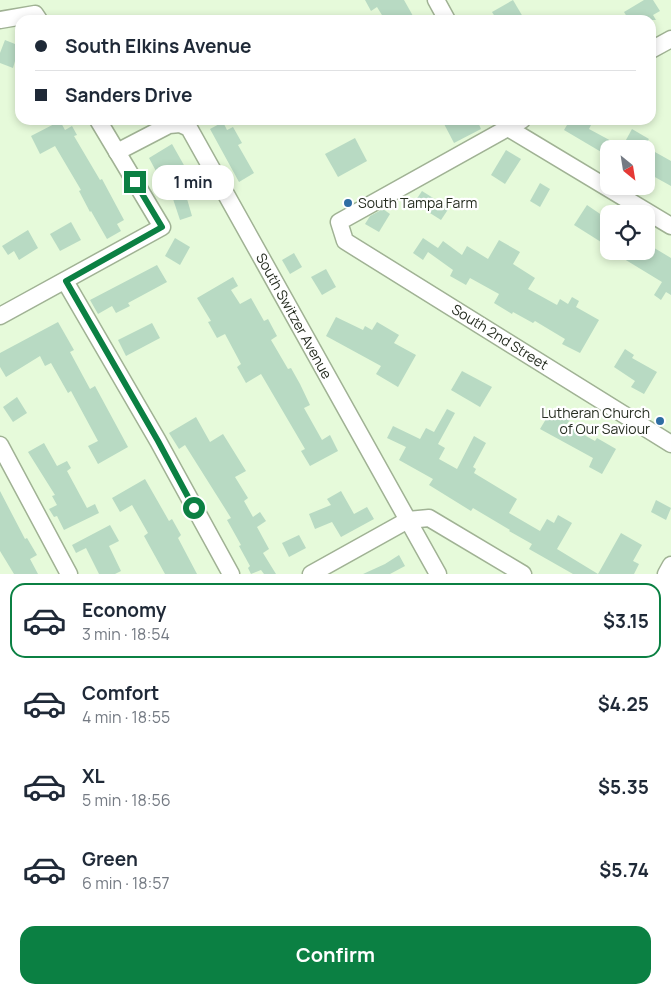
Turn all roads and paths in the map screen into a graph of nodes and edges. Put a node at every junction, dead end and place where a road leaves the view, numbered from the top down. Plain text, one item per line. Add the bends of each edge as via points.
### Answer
1 (436, 0) edge
2 (444, 15) edge
3 (15, 17) edge
4 (0, 20) edge
5 (671, 39) edge
6 (656, 47) edge
7 (101, 125) edge
8 (167, 125) edge
9 (182, 125) edge
10 (508, 125) edge
11 (514, 125) edge
12 (117, 152) junction
13 (671, 226) edge
14 (66, 281) junction
15 (0, 316) edge
16 (671, 444) edge
17 (0, 445) edge
18 (408, 520) junction
19 (671, 566) edge
20 (69, 574) edge
21 (230, 574) edge
22 (311, 574) edge
23 (438, 574) edge
24 (523, 574) edge
25 (666, 574) edge

1 - 2 street
3 - 4 street
5 - 6 street
7 - 12 street
8 - 12 street, South Switzer Avenue
9 - 18 street, South Switzer Avenue via 189,128
10 - 16 street, South 2nd Street via 339,222 345,241
11 - 13 street
12 - 14 street via 162,227
14 - 15 street
14 - 21 street
17 - 20 street
18 - 22 street
18 - 23 street, South Switzer Avenue
18 - 24 street via 430,518
19 - 25 street

